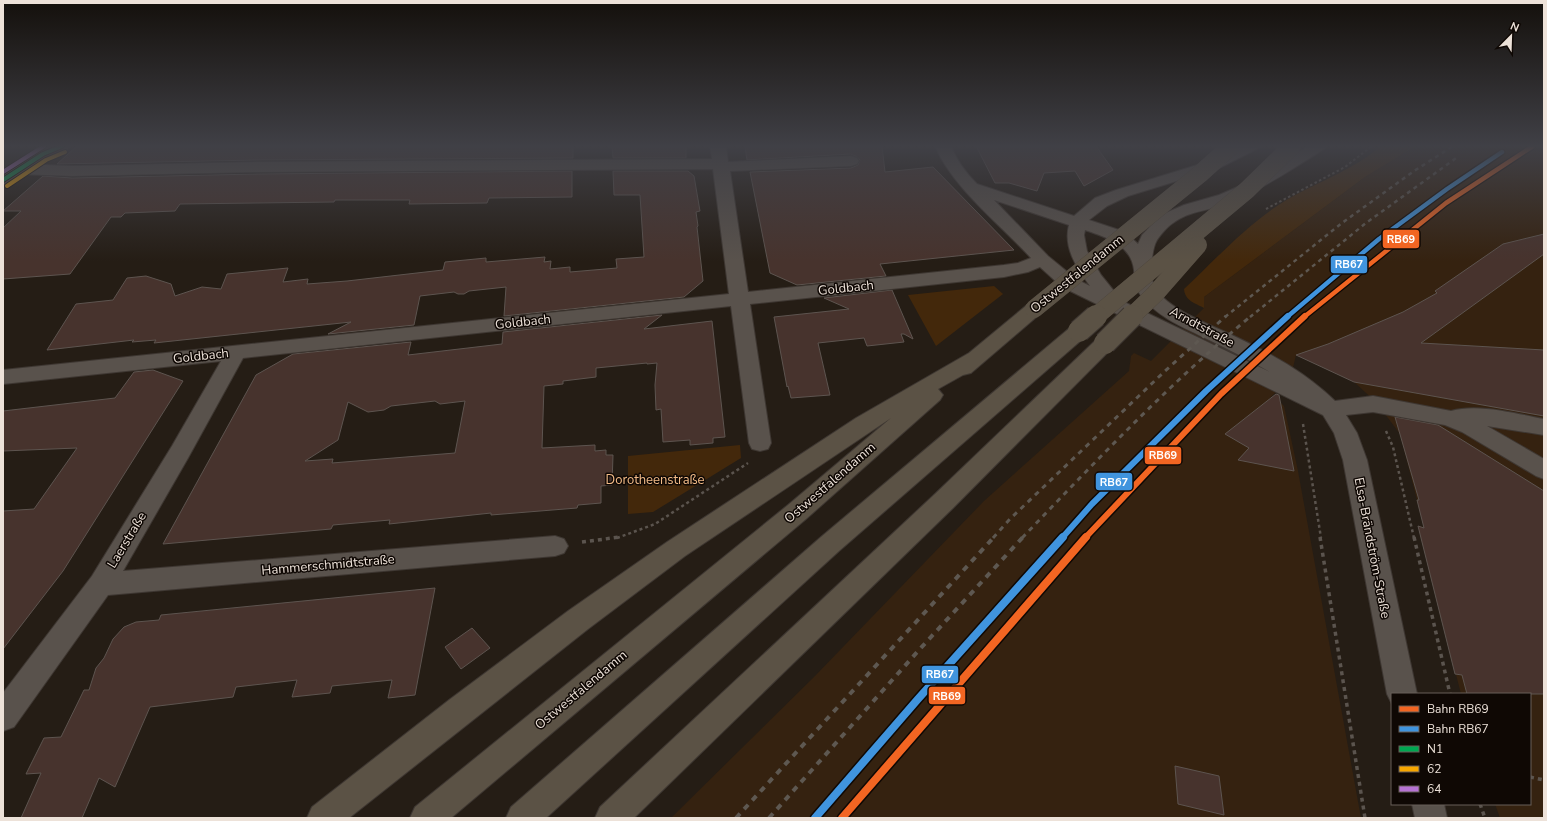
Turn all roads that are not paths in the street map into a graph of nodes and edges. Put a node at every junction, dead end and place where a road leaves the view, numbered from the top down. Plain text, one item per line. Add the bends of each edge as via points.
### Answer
1 (724, 184) edge
2 (969, 184) edge
3 (1150, 184) edge
4 (1186, 184) edge
5 (1253, 184) edge
6 (1257, 184) edge
7 (973, 188) junction
8 (1247, 190) junction
9 (1078, 222) junction
10 (1042, 260) junction
11 (1142, 263) junction
12 (740, 299) junction
13 (1124, 311) junction
14 (236, 353) junction
15 (974, 358) junction
16 (3, 377) edge
17 (1328, 409) junction
18 (1448, 418) junction
19 (1544, 427) edge
20 (760, 443) road end
21 (1544, 470) edge
22 (556, 546) road end
23 (101, 584) junction
24 (1402, 693) edge
25 (3, 717) edge
26 (1428, 805) edge
27 (323, 818) edge
28 (426, 818) edge
29 (522, 818) edge
30 (611, 818) edge
31 (1431, 818) edge

1 - 12 street
2 - 7 street, Arndtstraße
3 - 9 street via 1101,202
4 - 15 highway, Ostwestfalendamm, bridge
5 - 8 highway, bridge
6 - 11 street via 1225,199 1167,219 1148,239
7 - 9 street, Arndtstraße
7 - 10 street, Arndtstraße
8 - 29 highway, bridge via 830,544
8 - 30 highway, bridge via 1155,294 938,506
9 - 11 street, Arndtstraße via 1119,236 1128,242
9 - 13 street, Arndtstraße via 1075,235 1078,251 1101,288
10 - 12 street, Goldbach via 1022,268 1004,271
10 - 13 street, Arndtstraße via 1069,283
11 - 17 street, Arndtstraße via 1143,285 1165,308 1279,368 1311,391
12 - 14 street, Goldbach
12 - 20 street
13 - 17 street, Arndtstraße
14 - 16 street, Goldbach
14 - 23 street, Laerstraße
15 - 27 highway via 864,424 676,549 578,620
15 - 28 highway, Ostwestfalendamm via 797,512
17 - 18 street via 1373,404
17 - 24 street, Elsa-Brändström-Straße via 1341,423 1355,460
18 - 19 street via 1494,418
18 - 21 street via 1470,426
22 - 23 street, Hammerschmidtstraße
23 - 25 street, Laerstraße
26 - 31 street

